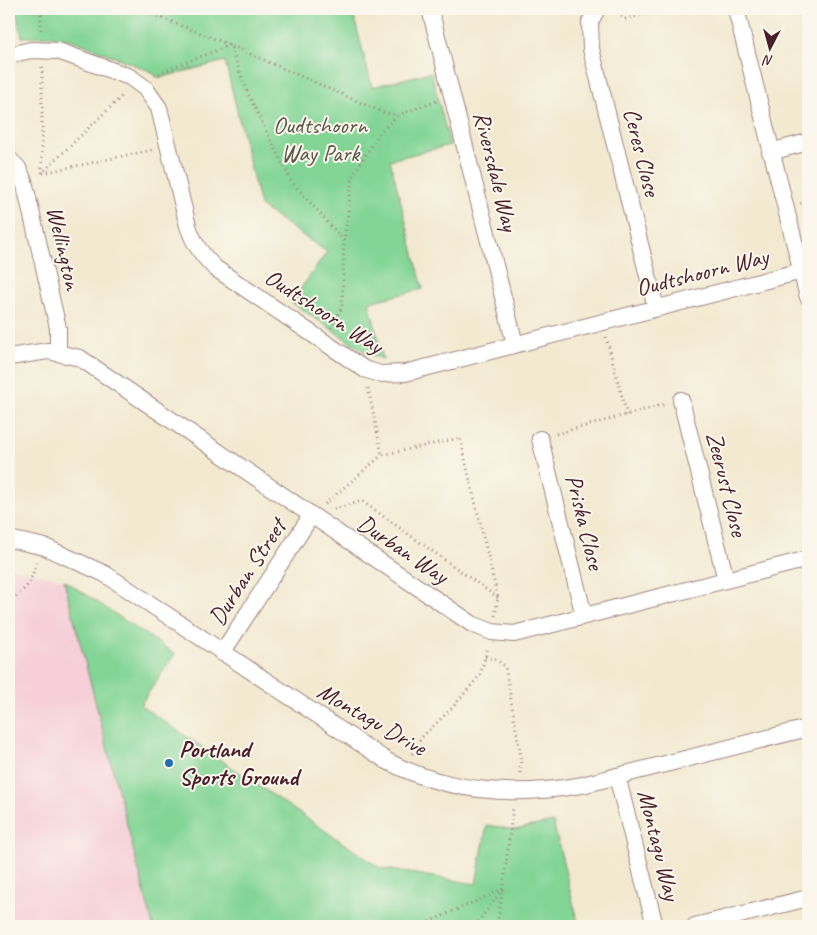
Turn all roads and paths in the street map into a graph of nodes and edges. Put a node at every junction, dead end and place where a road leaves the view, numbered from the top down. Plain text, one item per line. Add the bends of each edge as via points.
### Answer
1 (41, 9) edge
2 (139, 9) edge
3 (430, 9) edge
4 (597, 9) edge
5 (612, 9) edge
6 (663, 9) edge
7 (736, 9) edge
8 (230, 45) junction
9 (42, 49) junction
10 (9, 55) edge
11 (137, 81) junction
12 (452, 96) junction
13 (398, 116) junction
14 (808, 142) edge
15 (168, 147) junction
16 (770, 152) junction
17 (9, 159) edge
18 (42, 174) junction
19 (24, 181) junction
20 (344, 241) junction
21 (802, 271) junction
22 (808, 297) edge
23 (656, 308) junction
24 (602, 322) junction
25 (324, 343) junction
26 (515, 344) junction
27 (58, 352) junction
28 (9, 357) edge
29 (364, 369) junction
30 (681, 400) joint
31 (627, 415) junction
32 (540, 439) joint
33 (382, 455) junction
34 (311, 516) junction
35 (9, 539) edge
36 (45, 547) junction
37 (808, 559) edge
38 (726, 580) junction
39 (498, 598) junction
40 (9, 604) edge
41 (584, 616) junction
42 (492, 632) junction
43 (222, 654) junction
44 (485, 657) junction
45 (808, 728) edge
46 (403, 770) junction
47 (617, 776) junction
48 (518, 792) junction
49 (503, 889) junction
50 (808, 898) edge
51 (420, 926) edge
52 (475, 926) edge
53 (497, 926) edge
54 (655, 926) edge
55 (695, 926) edge

1 - 9 path
2 - 8 path
3 - 12 street, Riversdale Way
4 - 23 street, Ceres Close via 590,22 590,49
5 - 6 path via 625,18
7 - 16 street
8 - 11 path
8 - 13 path via 384,113
8 - 20 path via 248,94 291,181
9 - 10 street, Oudtshoorn Way
9 - 11 street, Oudtshoorn Way via 58,51
9 - 18 path
11 - 15 street, Oudtshoorn Way via 152,95 159,108
11 - 18 path
12 - 13 path
12 - 26 street, Riversdale Way
13 - 20 path via 380,132 353,175
14 - 16 street
15 - 18 path
15 - 25 street, Oudtshoorn Way via 188,226 203,256 215,268
16 - 21 street
17 - 19 street, Wellington
18 - 19 path
19 - 27 street, Wellington via 58,328
20 - 25 path via 342,307
21 - 22 street
21 - 23 street, Oudtshoorn Way
23 - 24 street, Oudtshoorn Way
24 - 26 street, Oudtshoorn Way
24 - 31 path
25 - 29 street, Oudtshoorn Way
26 - 29 street, Oudtshoorn Way via 405,373 380,374
27 - 28 street, Durban Way
27 - 34 street, Durban Way via 80,358
29 - 33 path
30 - 31 path
30 - 38 street, Zeerust Close
31 - 32 path
32 - 41 street, Priska Close
33 - 34 path
33 - 39 path via 460,438
34 - 39 path via 362,501
34 - 42 street, Durban Way via 472,624
34 - 43 street, Durban Street
35 - 36 street, Montagu Drive
36 - 40 path via 29,584
36 - 43 street, Montagu Drive via 104,574
37 - 38 street, Durban Way
38 - 41 street, Durban Way
39 - 42 path
41 - 42 street, Durban Way via 514,634
42 - 44 path
43 - 46 street, Montagu Drive
44 - 46 path via 480,675 421,738
44 - 48 path via 505,666 521,757
45 - 47 street, Montagu Drive
46 - 48 street, Montagu Drive via 462,786
47 - 48 street, Montagu Drive via 556,790
47 - 54 street, Montagu Way
48 - 49 path via 512,813
49 - 51 path
49 - 52 path
49 - 53 path
50 - 55 street

